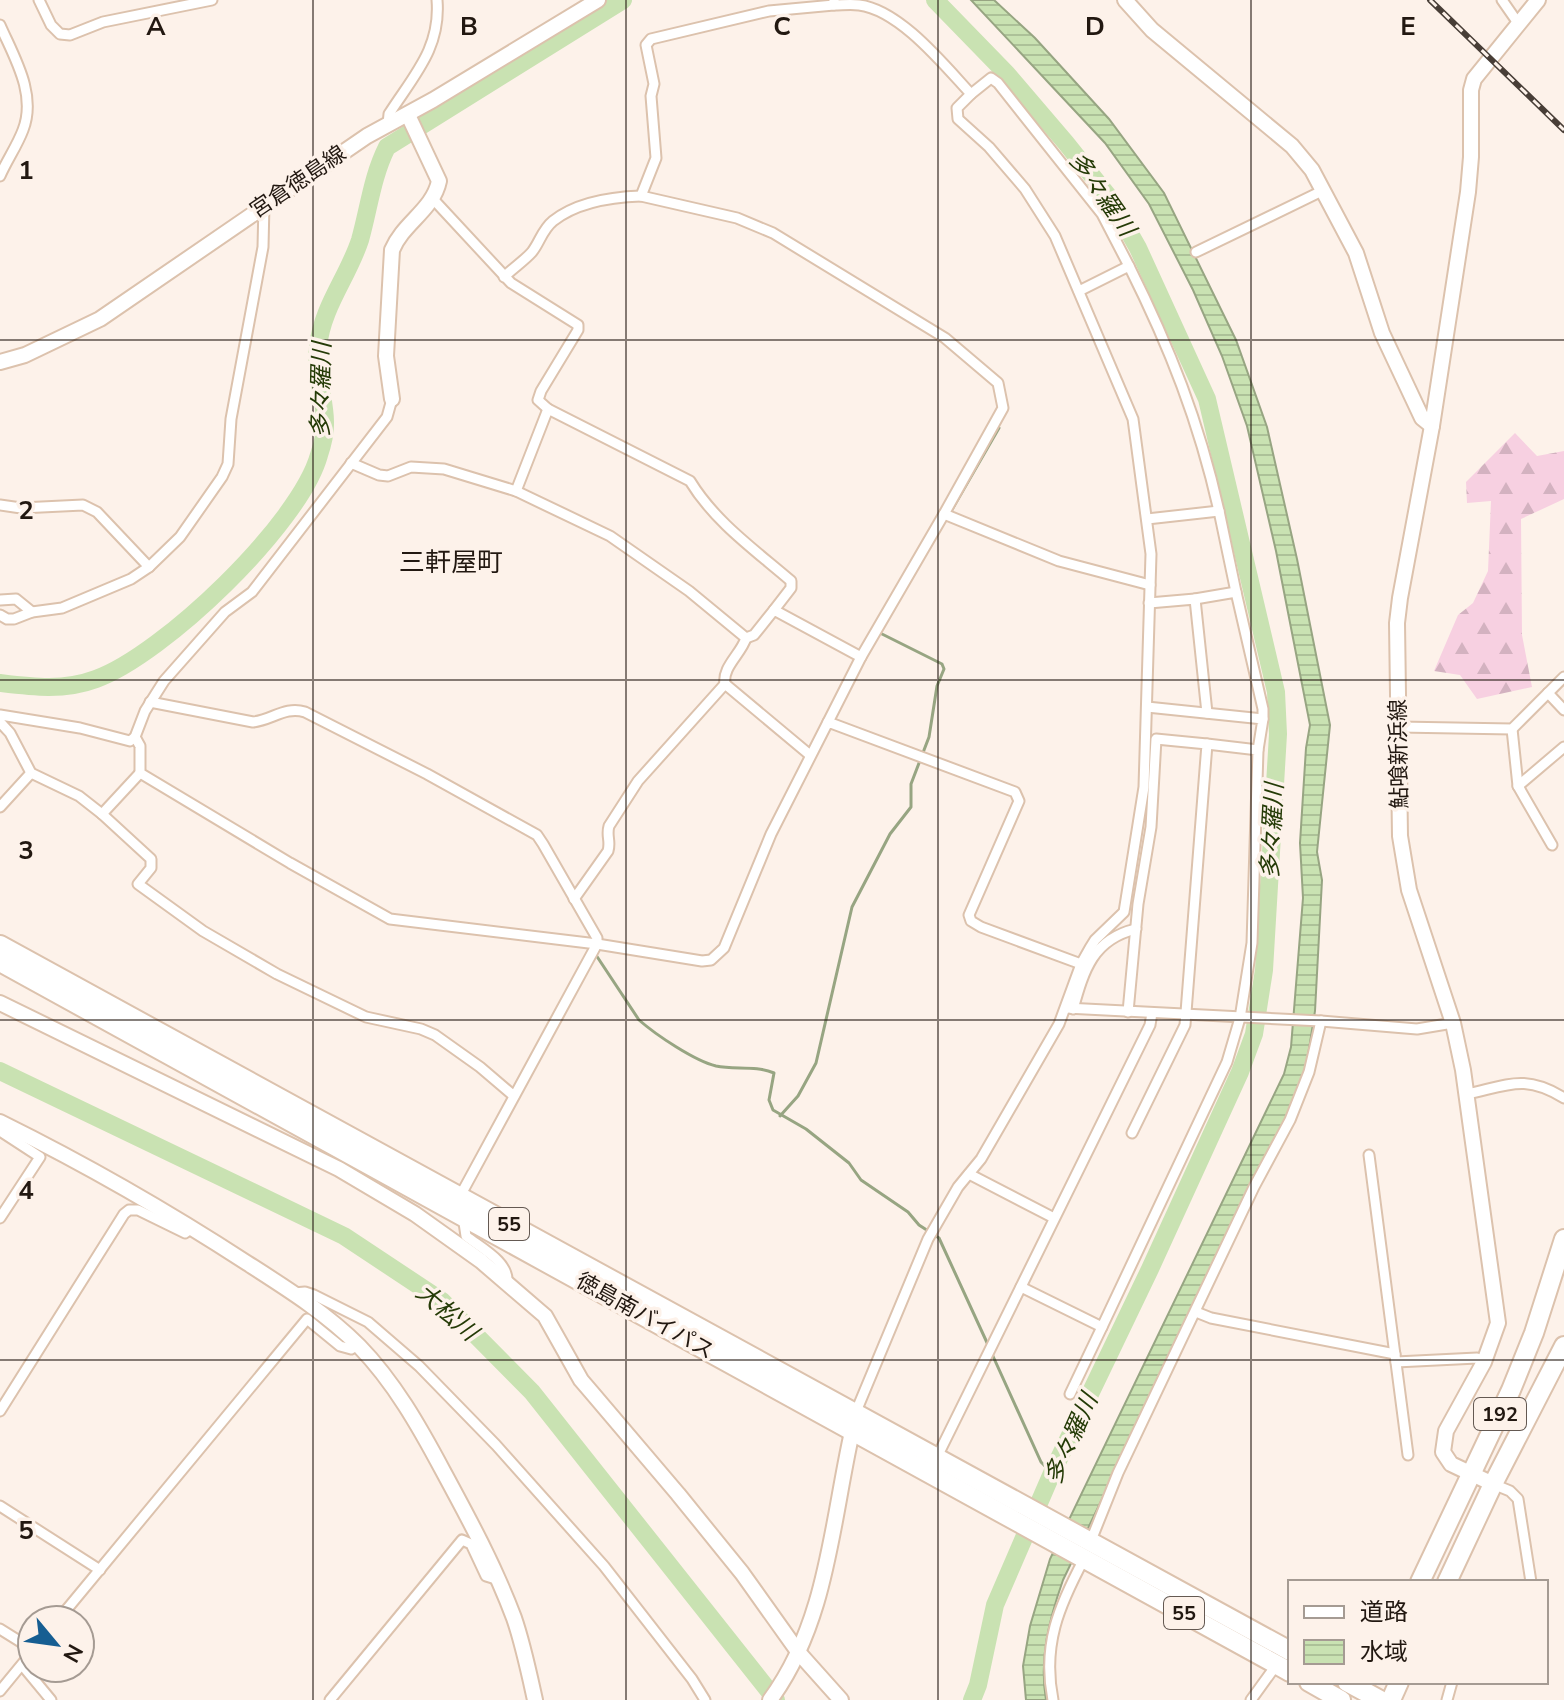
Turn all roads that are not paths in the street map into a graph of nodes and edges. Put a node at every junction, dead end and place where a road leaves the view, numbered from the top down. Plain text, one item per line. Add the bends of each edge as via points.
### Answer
1 (39, 0) edge
2 (212, 0) edge
3 (437, 0) edge
4 (598, 0) edge
5 (1125, 0) edge
6 (1502, 0) edge
7 (1538, 0) edge
8 (834, 2) edge
9 (1518, 23) junction
10 (0, 25) edge
11 (971, 94) junction
12 (409, 118) junction
13 (388, 124) junction
14 (0, 176) edge
15 (1324, 190) junction
16 (641, 196) junction
17 (433, 199) junction
18 (264, 204) junction
19 (1196, 252) dead end
20 (1129, 266) junction
21 (504, 277) junction
22 (1079, 291) junction
23 (0, 362) edge
24 (392, 399) joint
25 (548, 409) junction
26 (1432, 426) junction
27 (351, 463) junction
28 (516, 491) junction
29 (0, 505) edge
30 (1219, 511) junction
31 (944, 514) junction
32 (1147, 519) junction
33 (149, 567) junction
34 (1150, 585) junction
35 (1236, 592) junction
36 (1195, 599) junction
37 (0, 600) edge
38 (1149, 603) junction
39 (774, 610) junction
40 (32, 612) junction
41 (0, 615) edge
42 (746, 638) junction
43 (861, 657) junction
44 (1564, 677) edge
45 (725, 684) junction
46 (1548, 693) junction
47 (150, 702) junction
48 (1147, 707) junction
49 (1564, 710) edge
50 (1207, 713) junction
51 (0, 715) edge
52 (1263, 719) junction
53 (0, 722) edge
54 (828, 722) junction
55 (1399, 727) junction
56 (1512, 729) junction
57 (135, 737) junction
58 (1207, 744) junction
59 (1564, 747) edge
60 (1258, 750) junction
61 (810, 755) junction
62 (31, 773) junction
63 (140, 773) junction
64 (1518, 786) junction
65 (0, 807) edge
66 (102, 814) junction
67 (1552, 845) dead end
68 (574, 899) junction
69 (1136, 929) junction
70 (597, 944) junction
71 (0, 945) edge
72 (0, 962) edge
73 (1081, 964) junction
74 (0, 1003) edge
75 (1070, 1008) junction
76 (1128, 1012) junction
77 (1152, 1013) junction
78 (1186, 1014) junction
79 (1242, 1018) junction
80 (1319, 1021) junction
81 (1453, 1023) junction
82 (1467, 1094) junction
83 (514, 1096) junction
84 (1564, 1098) edge
85 (0, 1122) edge
86 (0, 1131) edge
87 (1132, 1133) dead end
88 (1369, 1155) dead end
89 (969, 1174) junction
90 (459, 1197) junction
91 (463, 1216) junction
92 (0, 1218) edge
93 (1054, 1218) junction
94 (192, 1228) junction
95 (1564, 1239) edge
96 (507, 1282) junction
97 (1021, 1287) junction
98 (293, 1293) junction
99 (1196, 1312) junction
100 (1102, 1327) junction
101 (358, 1345) junction
102 (1564, 1346) edge
103 (1395, 1358) junction
104 (1484, 1362) junction
105 (1070, 1394) dead end
106 (0, 1411) edge
107 (854, 1422) junction
108 (1408, 1455) dead end
109 (936, 1459) junction
110 (1471, 1474) junction
111 (1493, 1484) junction
112 (0, 1506) edge
113 (1014, 1511) junction
114 (1085, 1550) junction
115 (100, 1570) junction
116 (499, 1580) junction
117 (1421, 1580) edge
118 (1448, 1580) edge
119 (1531, 1580) edge
120 (71, 1604) edge
121 (797, 1657) junction
122 (1286, 1662) edge
123 (16, 1672) edge
124 (38, 1684) edge
125 (1313, 1684) edge
126 (1351, 1684) edge
127 (0, 1691) edge
128 (1371, 1694) edge
129 (51, 1700) edge
130 (330, 1700) edge
131 (535, 1700) edge
132 (705, 1700) edge
133 (770, 1700) edge
134 (841, 1700) edge
135 (1053, 1700) edge
136 (1251, 1700) edge
137 (1341, 1700) edge

1 - 2 street via 51,25 70,35 103,22
3 - 13 street via 439,23 433,44 389,114
4 - 12 street, 宮倉徳島線
5 - 15 street via 1152,30 1292,146
6 - 9 street
7 - 9 street, 鮎喰新浜線
8 - 11 street via 861,5 900,24
8 - 16 street via 769,11 651,39 646,45 654,84 656,158
9 - 26 street, 鮎喰新浜線 via 1481,67 1471,90 1468,192
10 - 14 street via 23,77 27,100 25,127
11 - 20 street via 991,78 998,83 1102,214
11 - 22 street via 957,108 958,119 1025,189 1060,246
12 - 13 street, 宮倉徳島線
12 - 17 street via 439,181
13 - 18 street, 宮倉徳島線
15 - 19 street
15 - 26 street via 1356,253 1382,333 1422,418
16 - 21 street via 595,201 552,221 534,249
16 - 31 street via 737,218 773,233 945,338 998,383 1003,408
17 - 21 street
17 - 24 street via 392,250 386,356
18 - 23 street, 宮倉徳島線 via 100,319
18 - 33 street via 263,247 231,419 228,464 180,537
20 - 22 street
20 - 30 street via 1191,407
21 - 25 street via 578,325 541,391 538,400
22 - 32 street via 1133,419
24 - 27 street via 387,417
25 - 28 street
25 - 39 street via 690,481 718,518 791,581
26 - 55 street, 鮎喰新浜線 via 1397,623
27 - 28 street via 388,476 411,467 444,469
27 - 47 street via 252,592 225,612
28 - 42 street via 610,536
29 - 33 street via 90,508
30 - 32 street
30 - 35 street
31 - 34 street via 1059,561
31 - 43 street
32 - 34 street
33 - 40 street via 76,604
34 - 38 street
35 - 36 street
35 - 52 street
36 - 38 street
36 - 50 street
37 - 40 street via 16,599
38 - 48 street
39 - 42 street
39 - 43 street
40 - 41 street via 14,619
42 - 45 street via 725,672
43 - 54 street
44 - 46 street
45 - 61 street
45 - 68 street via 638,781 609,826 608,851
46 - 49 street
46 - 56 street
47 - 57 street
47 - 68 street via 253,722 286,710 305,712 537,835
48 - 50 street
48 - 73 street via 1143,800 1127,903
50 - 52 street
51 - 57 street via 130,741
52 - 60 street
53 - 62 street
54 - 61 street
54 - 73 street via 1015,792 1019,801 969,915 971,921
55 - 56 street
55 - 81 street, 鮎喰新浜線 via 1404,866
56 - 64 street
57 - 63 street
58 - 60 street
58 - 69 street via 1156,739 1151,827
58 - 78 street
59 - 64 street
60 - 79 street via 1252,943
61 - 70 street via 718,956 702,961
62 - 65 street
62 - 66 street via 79,796
63 - 66 street
63 - 70 street via 381,916
64 - 67 street
66 - 83 street via 151,859 151,868 138,884 203,931 366,1017 435,1035
68 - 70 street
69 - 75 street via 1098,948
69 - 76 street
70 - 83 street
71 - 90 highway, 徳島南バイパス / 55
72 - 91 highway, 徳島南バイパス / 55
73 - 75 street
74 - 96 street via 339,1169 442,1232
75 - 76 street
75 - 89 street
76 - 77 street
77 - 78 street
77 - 93 street
78 - 79 street
78 - 87 street
79 - 80 street
79 - 100 street via 1216,1089
80 - 81 street via 1417,1029
80 - 99 street via 1296,1108
81 - 82 street, 鮎喰新浜線
82 - 84 street via 1527,1082
82 - 104 street, 鮎喰新浜線 via 1498,1323
83 - 90 street
85 - 94 street
86 - 92 street via 40,1157
88 - 103 street
89 - 93 street
89 - 107 street via 928,1239
90 - 91 street
90 - 107 highway, 徳島南バイパス / 55
91 - 96 street via 466,1236 504,1266
91 - 107 highway, 徳島南バイパス / 55
93 - 97 street
94 - 98 street
94 - 106 street via 185,1233 138,1210 124,1214
95 - 110 highway, 192 via 1534,1333
96 - 121 street via 545,1316 581,1380 733,1562
97 - 100 street
97 - 109 street
98 - 101 street
98 - 132 street via 314,1295 368,1322 419,1366 604,1566
99 - 103 street
99 - 114 street
100 - 105 street
101 - 115 street via 340,1346 307,1319
101 - 116 street via 404,1401
102 - 111 highway, 192
103 - 104 street
103 - 108 street
104 - 110 street, 鮎喰新浜線 via 1442,1443 1451,1464
107 - 109 highway, 徳島南バイパス / 55
107 - 113 highway, 徳島南バイパス / 55
107 - 121 street via 826,1571
109 - 113 highway, 徳島南バイパス / 55
110 - 111 street, 鮎喰新浜線
110 - 117 highway, 192
111 - 118 highway, 192
111 - 119 street via 1518,1499
112 - 115 street
113 - 114 highway, 徳島南バイパス / 55
114 - 122 highway, 徳島南バイパス / 55
114 - 135 street via 1054,1622
115 - 120 street
116 - 130 street via 486,1576 471,1544 462,1540
116 - 131 street
121 - 133 street
121 - 134 street
122 - 136 street
123 - 127 street
124 - 129 street
125 - 137 highway
126 - 128 highway

